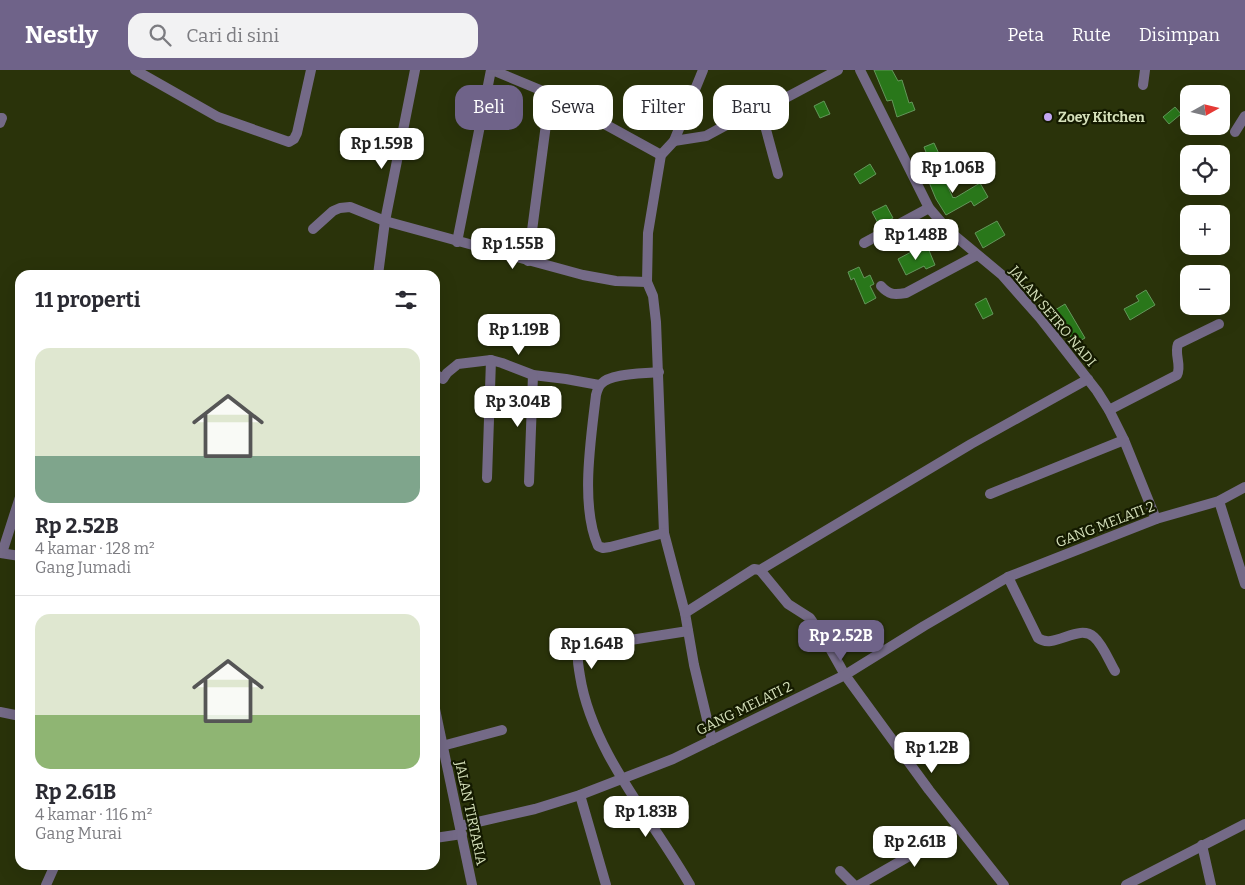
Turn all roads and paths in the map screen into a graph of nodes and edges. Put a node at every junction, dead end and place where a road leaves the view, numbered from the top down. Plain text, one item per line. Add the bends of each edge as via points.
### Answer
1 (135, 70) edge
2 (311, 70) edge
3 (415, 70) edge
4 (491, 70) edge
5 (703, 70) edge
6 (860, 70) edge
7 (1145, 70) edge
8 (835, 71) edge
9 (507, 72) edge
10 (533, 85) edge
11 (1143, 85) dead end
12 (789, 96) edge
13 (1245, 116) edge
14 (0, 118) edge
15 (0, 123) edge
16 (613, 129) edge
17 (545, 130) edge
18 (717, 130) edge
19 (766, 130) edge
20 (1235, 132) dead end
21 (674, 141) junction
22 (660, 155) junction
23 (778, 174) dead end
24 (929, 208) junction
25 (385, 221) junction
26 (313, 229) dead end
27 (458, 242) junction
28 (864, 243) dead end
29 (977, 256) junction
30 (528, 261) junction
31 (379, 270) edge
32 (647, 282) junction
33 (881, 286) dead end
34 (1219, 324) dead end
35 (491, 360) junction
36 (659, 372) junction
37 (533, 375) junction
38 (440, 377) edge
39 (1088, 379) junction
40 (599, 386) junction
41 (1109, 410) junction
42 (1124, 440) junction
43 (488, 478) dead end
44 (529, 482) dead end
45 (1245, 486) edge
46 (990, 494) dead end
47 (1219, 501) junction
48 (15, 512) edge
49 (1156, 519) junction
50 (664, 533) junction
51 (1, 553) edge
52 (15, 555) edge
53 (760, 570) junction
54 (1008, 576) junction
55 (1245, 584) edge
56 (685, 613) junction
57 (688, 631) junction
58 (1115, 671) dead end
59 (845, 674) junction
60 (0, 712) edge
61 (15, 715) edge
62 (502, 730) dead end
63 (440, 735) edge
64 (712, 740) junction
65 (442, 746) junction
66 (622, 778) junction
67 (580, 795) junction
68 (1245, 824) edge
69 (958, 828) junction
70 (461, 830) junction
71 (440, 836) edge
72 (1202, 845) junction
73 (53, 870) edge
74 (840, 871) dead end
75 (46, 885) edge
76 (472, 885) edge
77 (606, 885) edge
78 (690, 885) edge
79 (854, 885) edge
80 (859, 885) edge
81 (1004, 885) edge
82 (1126, 885) edge
83 (1211, 885) edge

1 - 2 street via 218,117 289,142 297,133
3 - 25 street
4 - 9 street
4 - 27 street
5 - 21 street
6 - 24 street, JALAN SETRO NADI
7 - 11 street
8 - 12 street
9 - 10 street
13 - 20 street
14 - 15 street
16 - 22 street
17 - 30 street
18 - 21 street via 706,136
19 - 23 street
21 - 22 street
22 - 32 street via 648,232
24 - 28 street
24 - 29 street, JALAN SETRO NADI
25 - 26 street via 350,207 333,211
25 - 27 street
25 - 31 street
27 - 30 street
29 - 33 street via 906,293 893,295
29 - 39 street, JALAN SETRO NADI via 1002,275
30 - 32 street via 616,281
32 - 36 street via 654,296
34 - 41 street via 1178,344 1175,351 1180,369 1177,375
35 - 37 street
35 - 38 street via 458,364 443,379
35 - 43 street
36 - 40 street via 617,376
36 - 50 street
37 - 40 street
37 - 44 street
39 - 41 street, JALAN SETRO NADI
39 - 53 street via 971,444
40 - 50 street via 588,484 591,524 598,546 610,547
41 - 42 street, JALAN SETRO NADI
42 - 46 street
42 - 49 street, JALAN SETRO NADI
45 - 47 street, GANG MELATI 2
47 - 49 street, GANG MELATI 2
47 - 55 street
48 - 51 street
49 - 54 street, GANG MELATI 2
50 - 56 street
51 - 52 street
53 - 56 street via 754,569
53 - 59 street via 788,604 810,618
54 - 58 street via 1038,638 1049,641 1088,634 1095,638
54 - 59 street, GANG MELATI 2
56 - 57 street
57 - 64 street
57 - 66 street via 579,650 582,686 594,723
59 - 64 street, GANG MELATI 2
59 - 69 street
60 - 61 street
62 - 65 street, JALAN TIRTARIA
63 - 65 street, JALAN TIRTARIA
64 - 66 street, GANG MELATI 2
65 - 70 street, JALAN TIRTARIA
66 - 67 street, GANG MELATI 2
66 - 78 street
67 - 70 street, GANG MELATI 2
67 - 77 street
68 - 72 street
69 - 80 street
69 - 81 street
70 - 71 street, GANG MELATI 2
70 - 76 street, JALAN TIRTARIA
72 - 82 street
72 - 83 street
73 - 75 street
74 - 79 street

